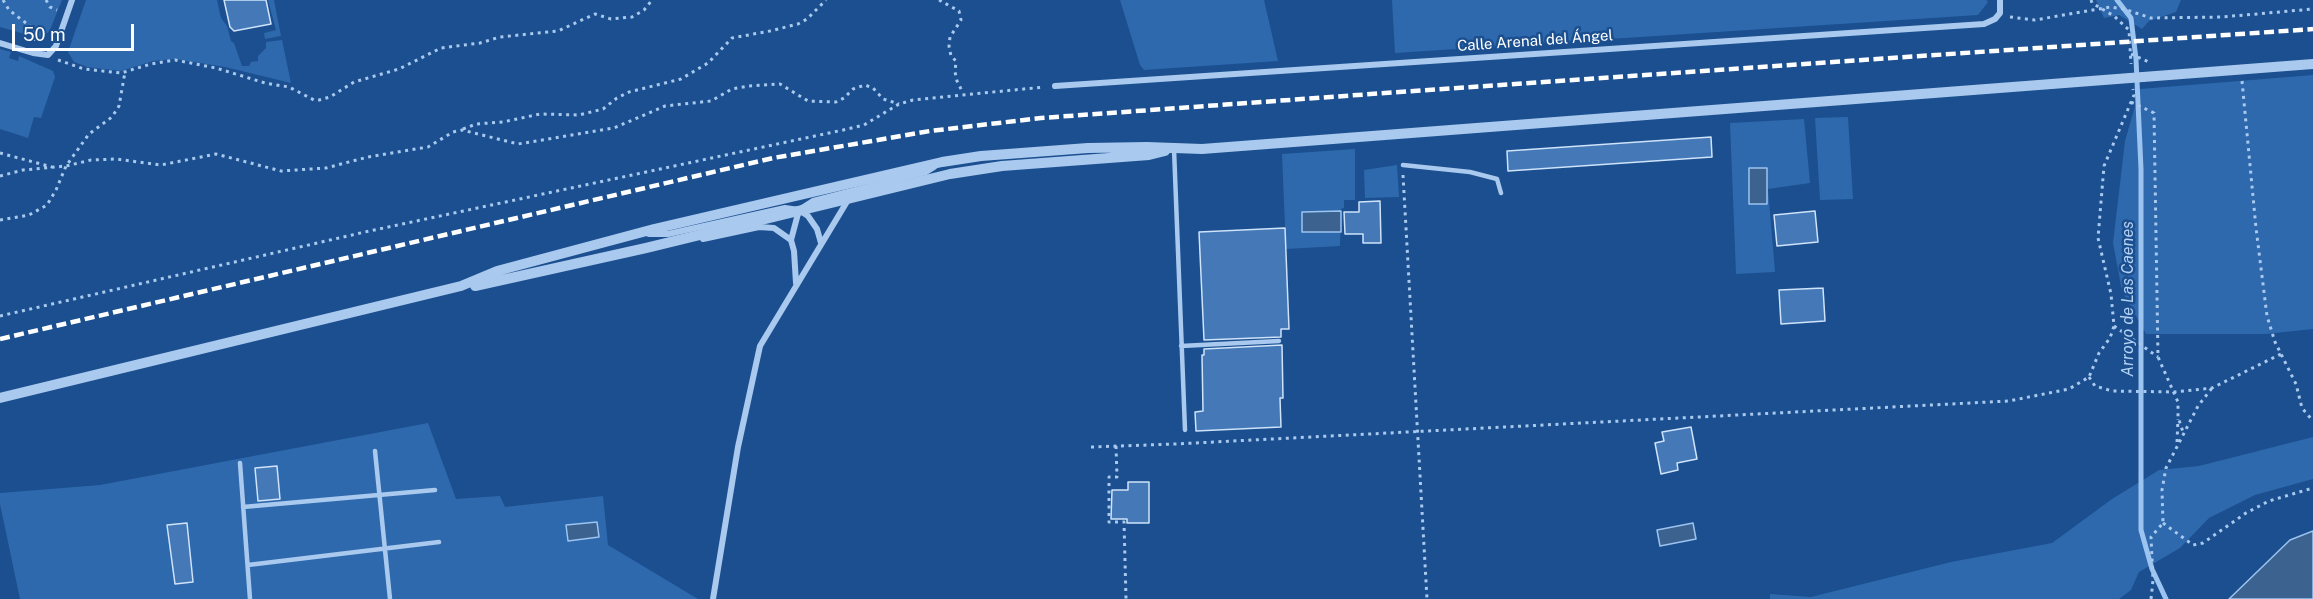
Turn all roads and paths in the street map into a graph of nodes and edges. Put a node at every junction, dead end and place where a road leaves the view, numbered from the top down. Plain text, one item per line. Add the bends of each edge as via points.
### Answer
1 (3, 0) edge
2 (46, 0) edge
3 (72, 0) edge
4 (652, 0) edge
5 (826, 0) edge
6 (939, 0) edge
7 (2000, 0) edge
8 (2091, 0) edge
9 (2102, 9) junction
10 (2313, 9) edge
11 (2000, 13) junction
12 (56, 20) dead end
13 (31, 40) dead end
14 (0, 43) edge
15 (48, 55) junction
16 (2132, 64) dead end
17 (2313, 64) edge
18 (2241, 69) junction
19 (125, 72) junction
20 (2131, 82) junction
21 (1055, 86) joint
22 (964, 94) junction
23 (2131, 102) junction
24 (899, 104) junction
25 (462, 130) junction
26 (1174, 149) junction
27 (0, 153) edge
28 (942, 162) junction
29 (1403, 165) joint
30 (66, 166) junction
31 (54, 168) junction
32 (0, 176) edge
33 (1500, 194) dead end
34 (849, 199) junction
35 (799, 210) junction
36 (0, 220) edge
37 (635, 234) junction
38 (790, 240) junction
39 (821, 243) junction
40 (646, 248) junction
41 (796, 283) junction
42 (461, 286) junction
43 (0, 316) edge
44 (2114, 326) junction
45 (1279, 341) dead end
46 (1181, 346) junction
47 (2281, 354) junction
48 (2158, 357) junction
49 (2089, 377) junction
50 (2212, 388) junction
51 (2175, 392) junction
52 (0, 398) edge
53 (2178, 417) junction
54 (2313, 421) edge
55 (1185, 430) dead end
56 (1418, 431) junction
57 (2183, 432) junction
58 (2177, 444) junction
59 (1116, 446) junction
60 (1091, 447) dead end
61 (375, 451) dead end
62 (240, 463) dead end
63 (2313, 488) edge
64 (435, 490) dead end
65 (380, 496) junction
66 (243, 507) junction
67 (2163, 523) junction
68 (439, 542) dead end
69 (385, 549) junction
70 (248, 565) junction
71 (250, 599) edge
72 (390, 599) edge
73 (713, 599) edge
74 (1126, 599) edge
75 (1427, 599) edge
76 (2151, 599) edge

1 - 13 path via 9,10 35,30 36,45
2 - 12 path via 50,7 59,10
3 - 15 street via 56,46
4 - 19 path via 632,17 611,19 595,14 558,31 441,48 319,100 289,87 175,60
5 - 25 path via 798,24 732,38 708,63 681,80 629,92 603,109 579,115 540,114 476,124
6 - 22 path via 959,12 961,20 949,46
7 - 11 street
8 - 9 path
9 - 10 path via 2124,9 2151,18
9 - 11 path via 2035,20 2016,20
9 - 16 path via 2129,30
11 - 21 street, Calle Arenal del Ángel via 1984,24
14 - 15 street
15 - 19 path via 84,69
17 - 18 street
18 - 20 street, bridge via 2143,77
18 - 47 path via 2267,316
19 - 30 path via 119,106 112,117 89,134
20 - 23 path
20 - 26 street
21 - 22 path
22 - 24 path
23 - 44 path via 2104,166 2098,238
23 - 48 path via 2154,113
24 - 25 path via 883,99 865,85 836,102 808,100 780,84 732,89 711,101 665,106 614,128 518,144
24 - 43 path via 864,125 843,130 365,232
25 - 30 path via 428,147 326,168 281,171 216,154 168,164 116,159
26 - 28 street via 1041,150
26 - 34 street via 1149,155 1002,166 950,174
26 - 46 lane
27 - 31 path
28 - 35 street via 926,172 824,196
28 - 37 street
29 - 33 lane via 1497,179
29 - 56 path
30 - 31 path
30 - 36 path via 47,205 29,215
31 - 32 path
34 - 35 street
34 - 39 street
35 - 37 street via 785,207 668,234
35 - 38 street
35 - 39 street via 813,223
35 - 40 street
37 - 42 street via 498,271
38 - 40 street via 774,228 759,227
38 - 41 street
39 - 41 street
40 - 42 street
41 - 73 street via 757,356
42 - 52 street
44 - 48 path
44 - 49 path
45 - 46 lane
46 - 55 lane
47 - 50 path
47 - 54 path via 2296,384 2302,408
48 - 51 path
49 - 51 path via 2095,386 2112,391
49 - 56 path via 2069,389 2009,401
50 - 51 path
50 - 57 path
51 - 53 path
53 - 57 path
53 - 58 path
56 - 59 path
56 - 75 path
57 - 58 path
58 - 67 path via 2166,468 2162,490
59 - 60 path
59 - 74 path via 1117,477 1109,477 1109,522 1124,522
61 - 65 lane
62 - 66 lane
63 - 67 path via 2269,501 2203,543 2193,545
64 - 65 lane
65 - 66 lane
65 - 69 lane
66 - 70 lane
67 - 76 path via 2151,537
68 - 69 lane
69 - 70 lane
69 - 72 lane
70 - 71 lane

